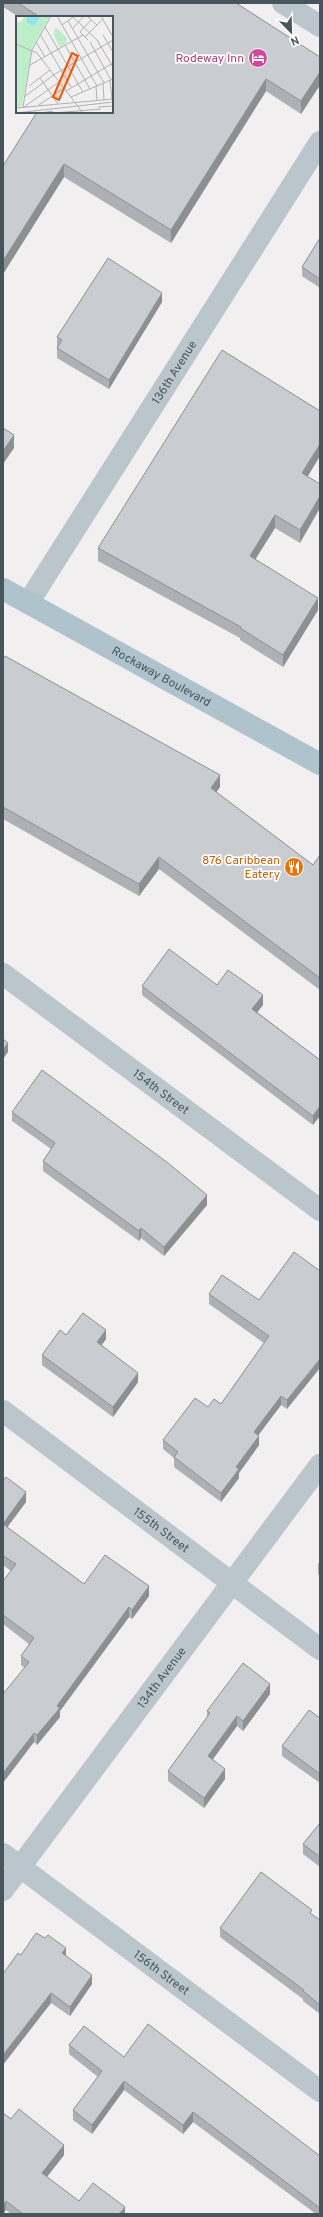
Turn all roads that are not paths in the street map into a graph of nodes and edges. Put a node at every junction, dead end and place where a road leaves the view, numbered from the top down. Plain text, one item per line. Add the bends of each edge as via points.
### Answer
1 (283, 3) edge
2 (320, 26) edge
3 (320, 142) edge
4 (3, 589) edge
5 (28, 603) junction
6 (320, 764) edge
7 (3, 974) edge
8 (320, 1210) edge
9 (3, 1412) edge
10 (320, 1465) edge
11 (232, 1583) junction
12 (320, 1649) edge
13 (3, 1854) edge
14 (20, 1867) junction
15 (3, 1890) edge
16 (320, 2091) edge

1 - 2 street
3 - 5 street, 136th Avenue
4 - 5 main road, Rockaway Boulevard
5 - 6 main road, Rockaway Boulevard
7 - 8 street, 154th Street
9 - 11 street, 155th Street
10 - 11 street, 134th Avenue
11 - 12 street, 155th Street
11 - 14 street, 134th Avenue
13 - 14 street, 156th Street
14 - 15 street, 134th Avenue
14 - 16 street, 156th Street

